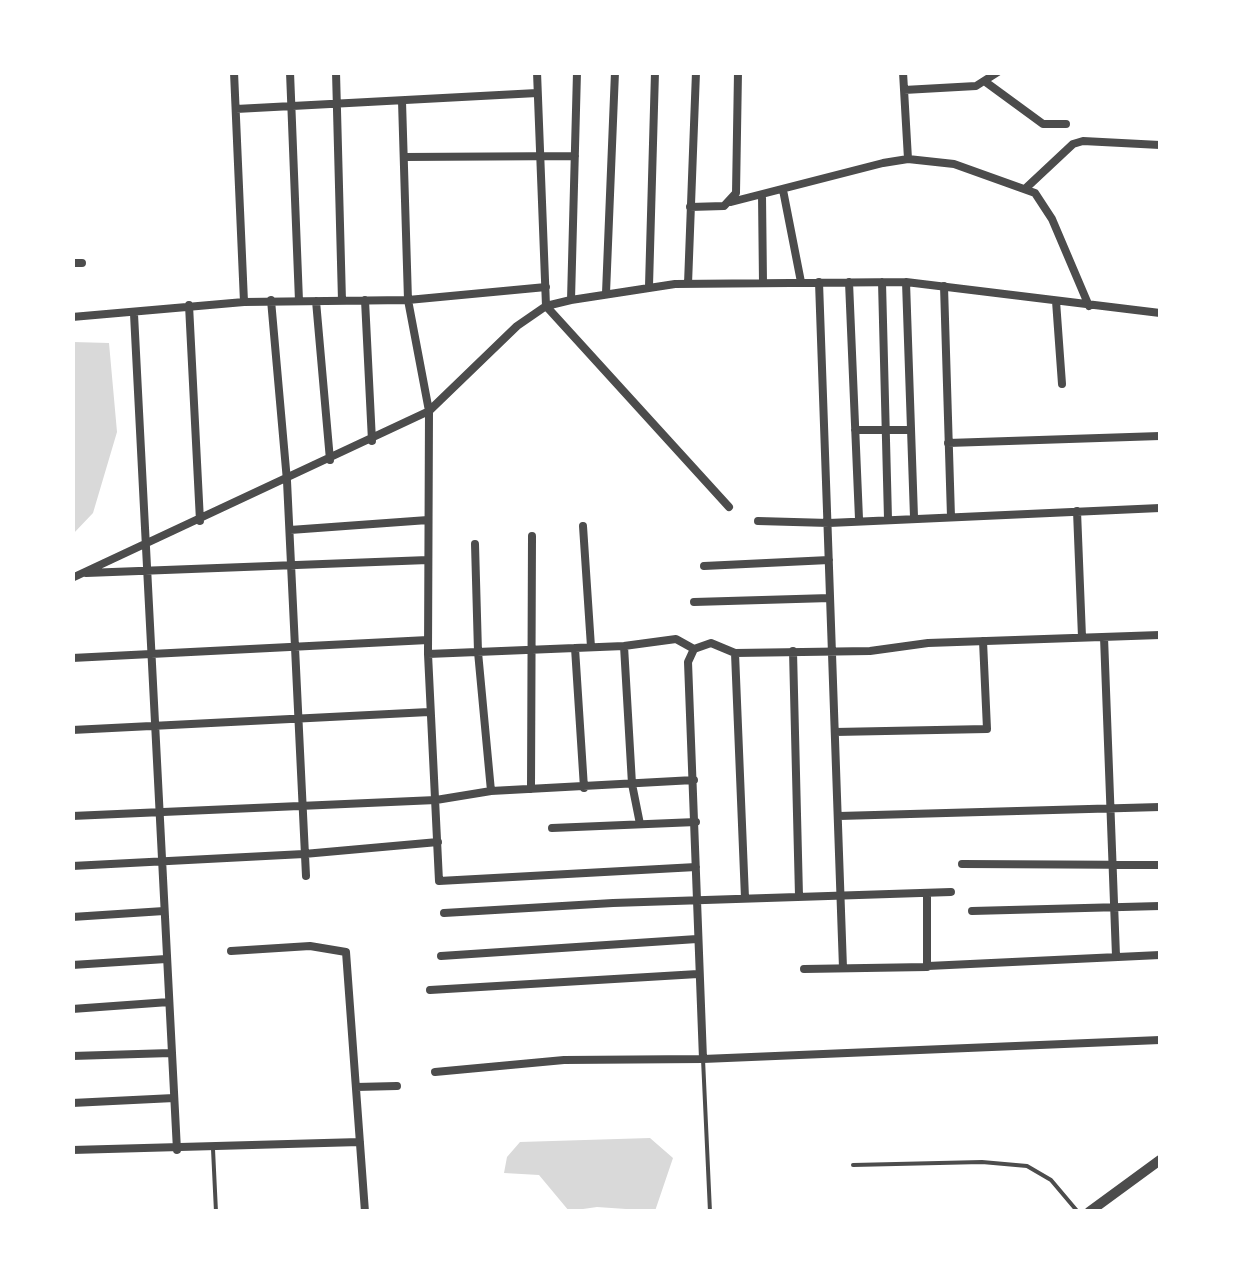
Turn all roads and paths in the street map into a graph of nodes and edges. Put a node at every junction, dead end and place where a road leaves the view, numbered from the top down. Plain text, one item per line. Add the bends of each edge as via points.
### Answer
1 (234, 72) edge
2 (290, 72) edge
3 (336, 72) edge
4 (537, 72) edge
5 (577, 72) edge
6 (616, 72) edge
7 (655, 72) edge
8 (696, 72) edge
9 (738, 72) edge
10 (902, 72) edge
11 (998, 72) edge
12 (987, 83) junction
13 (904, 90) junction
14 (537, 93) junction
15 (402, 100) junction
16 (338, 104) junction
17 (290, 106) junction
18 (236, 108) junction
19 (1066, 124) dead end
20 (1160, 146) edge
21 (540, 156) junction
22 (575, 156) junction
23 (404, 157) junction
24 (908, 159) junction
25 (1026, 188) junction
26 (784, 190) junction
27 (762, 195) junction
28 (732, 202) junction
29 (690, 207) junction
30 (801, 282) junction
31 (820, 282) junction
32 (849, 282) junction
33 (882, 282) junction
34 (906, 282) junction
35 (763, 283) junction
36 (688, 284) junction
37 (546, 286) junction
38 (649, 286) junction
39 (944, 286) junction
40 (606, 293) junction
41 (271, 300) junction
42 (365, 300) junction
43 (408, 300) junction
44 (571, 300) junction
45 (299, 301) junction
46 (316, 301) junction
47 (342, 301) junction
48 (1056, 301) junction
49 (244, 302) junction
50 (189, 305) junction
51 (546, 306) junction
52 (1090, 307) junction
53 (1160, 313) edge
54 (134, 314) junction
55 (72, 317) edge
56 (1062, 384) dead end
57 (429, 411) junction
58 (855, 430) junction
59 (886, 430) junction
60 (910, 430) junction
61 (1160, 436) edge
62 (372, 441) junction
63 (948, 443) junction
64 (330, 460) junction
65 (287, 481) junction
66 (728, 507) dead end
67 (1160, 508) edge
68 (1078, 512) junction
69 (951, 517) junction
70 (888, 518) junction
71 (914, 518) junction
72 (200, 520) junction
73 (428, 520) junction
74 (859, 520) junction
75 (758, 521) dead end
76 (829, 522) junction
77 (583, 526) dead end
78 (290, 530) junction
79 (532, 536) dead end
80 (476, 544) dead end
81 (145, 545) junction
82 (428, 560) junction
83 (830, 560) junction
84 (290, 564) junction
85 (704, 566) dead end
86 (146, 570) junction
87 (82, 573) junction
88 (72, 578) edge
89 (830, 598) junction
90 (694, 602) dead end
91 (1160, 634) edge
92 (1082, 637) junction
93 (1104, 638) junction
94 (428, 640) junction
95 (983, 640) junction
96 (624, 646) junction
97 (292, 647) junction
98 (592, 647) junction
99 (575, 648) junction
100 (694, 649) junction
101 (531, 650) junction
102 (830, 650) junction
103 (793, 651) junction
104 (478, 652) junction
105 (735, 653) junction
106 (428, 654) junction
107 (151, 655) junction
108 (72, 658) edge
109 (429, 712) junction
110 (295, 720) junction
111 (154, 726) junction
112 (72, 730) edge
113 (836, 732) junction
114 (694, 780) junction
115 (632, 784) junction
116 (584, 788) junction
117 (531, 789) junction
118 (492, 791) junction
119 (436, 800) junction
120 (1160, 807) edge
121 (300, 808) junction
122 (1108, 808) junction
123 (158, 810) junction
124 (72, 816) edge
125 (840, 816) junction
126 (696, 822) junction
127 (640, 824) junction
128 (552, 828) dead end
129 (438, 842) junction
130 (304, 854) junction
131 (161, 862) junction
132 (962, 864) dead end
133 (1160, 865) edge
134 (72, 866) edge
135 (1111, 866) junction
136 (696, 867) junction
137 (306, 876) dead end
138 (952, 892) dead end
139 (928, 893) junction
140 (842, 894) junction
141 (798, 896) junction
142 (745, 898) junction
143 (697, 900) junction
144 (1160, 906) edge
145 (1113, 907) junction
146 (972, 911) dead end
147 (164, 912) junction
148 (444, 913) dead end
149 (72, 918) edge
150 (697, 939) junction
151 (232, 951) dead end
152 (1160, 955) edge
153 (441, 956) dead end
154 (1116, 956) junction
155 (166, 959) junction
156 (72, 965) edge
157 (928, 966) junction
158 (843, 968) junction
159 (804, 969) dead end
160 (698, 974) junction
161 (430, 990) dead end
162 (169, 1002) junction
163 (72, 1009) edge
164 (1160, 1040) edge
165 (171, 1053) junction
166 (72, 1056) edge
167 (703, 1060) junction
168 (435, 1072) dead end
169 (397, 1086) dead end
170 (356, 1088) junction
171 (174, 1098) junction
172 (72, 1102) edge
173 (360, 1142) junction
174 (213, 1149) junction
175 (72, 1150) edge
176 (176, 1150) junction
177 (1160, 1160) edge
178 (854, 1165) dead end
179 (216, 1212) edge
180 (365, 1212) edge
181 (710, 1212) edge
182 (1078, 1212) edge
183 (1088, 1212) edge

1 - 18 street
2 - 17 street
3 - 16 street
4 - 14 street
5 - 22 street
6 - 40 street
7 - 38 street
8 - 29 street
9 - 28 street via 738,185
10 - 13 street
11 - 12 street
12 - 13 street
12 - 19 street via 1043,124
13 - 24 street
14 - 15 street
14 - 21 street
15 - 16 street
15 - 23 street
16 - 17 street
16 - 47 street
17 - 18 street
17 - 45 street
18 - 49 street
20 - 25 street via 1084,140
21 - 22 street
21 - 23 street
21 - 37 street
22 - 44 street
23 - 43 street
24 - 25 street via 954,164
24 - 26 street
25 - 52 street via 1052,218
26 - 27 street
26 - 30 street
27 - 28 street
27 - 35 street
28 - 29 street
29 - 36 street
30 - 31 street
30 - 35 street
31 - 32 street
31 - 76 street
32 - 33 street
32 - 58 street
33 - 34 street
33 - 59 street
34 - 39 street
34 - 60 street
35 - 36 street
36 - 38 street
37 - 43 street
37 - 51 street
38 - 40 street
39 - 48 street
39 - 63 street
40 - 44 street
41 - 45 street
41 - 49 street
41 - 65 street
42 - 43 street
42 - 47 street
42 - 62 street
43 - 57 street
44 - 51 street
45 - 46 street
46 - 47 street
46 - 64 street
48 - 52 street
48 - 56 street
49 - 50 street
50 - 54 street
50 - 72 street
51 - 57 street
51 - 66 street
52 - 53 street
54 - 55 street
54 - 81 street
57 - 62 street
57 - 73 street
58 - 59 street
58 - 74 street
59 - 60 street
59 - 70 street
60 - 71 street
61 - 63 street
62 - 64 street
63 - 69 street
64 - 65 street
65 - 72 street
65 - 78 street
67 - 68 street
68 - 69 street
68 - 92 street
69 - 71 street
70 - 71 street
70 - 74 street
72 - 81 street
73 - 78 street
73 - 82 street
74 - 76 street
75 - 76 street
76 - 83 street
77 - 98 street
78 - 84 street
79 - 101 street
80 - 104 street
81 - 86 street
81 - 87 street
82 - 84 street
82 - 94 street
83 - 85 street
83 - 89 street
84 - 86 street
84 - 97 street
86 - 87 street
86 - 107 street
87 - 88 street
89 - 90 street
89 - 102 street
91 - 93 street
92 - 93 street
92 - 95 street
93 - 122 street
94 - 97 street
94 - 106 street
95 - 102 street
95 - 113 street via 987,729
96 - 98 street
96 - 100 street via 676,639
96 - 115 street
97 - 107 street
97 - 110 street
98 - 99 street
99 - 101 street
99 - 116 street
100 - 105 street via 711,644
100 - 114 street via 688,662
101 - 104 street
101 - 117 street
102 - 103 street
102 - 113 street
103 - 105 street
103 - 141 street
104 - 106 street
104 - 118 street
105 - 142 street
106 - 109 street
107 - 108 street
107 - 111 street
109 - 110 street
109 - 119 street
110 - 111 street
110 - 121 street
111 - 112 street
111 - 123 street
113 - 125 street
114 - 115 street
114 - 126 street
115 - 116 street
115 - 127 street
116 - 117 street
117 - 118 street
118 - 119 street
119 - 121 street
119 - 129 street
120 - 122 street
121 - 123 street
121 - 130 street
122 - 125 street
122 - 135 street
123 - 124 street
123 - 131 street
125 - 140 street
126 - 127 street
126 - 136 street
127 - 128 street
129 - 130 street
129 - 136 street via 439,881
130 - 131 street
130 - 137 street
131 - 134 street
131 - 147 street
132 - 135 street
133 - 135 street
135 - 145 street
136 - 143 street
138 - 139 street
139 - 140 street
139 - 157 street
140 - 141 street
140 - 158 street
141 - 142 street
142 - 143 street
143 - 148 street
143 - 150 street
144 - 145 street
145 - 146 street
145 - 154 street
147 - 149 street
147 - 155 street
150 - 153 street
150 - 160 street
151 - 170 street via 310,946 346,952
152 - 154 street
154 - 157 street
155 - 156 street
155 - 162 street
157 - 158 street
158 - 159 street
160 - 161 street
160 - 167 street
162 - 163 street
162 - 165 street
164 - 167 street
165 - 166 street
165 - 171 street
167 - 168 street via 564,1060
167 - 181 lane
169 - 170 street
170 - 173 street
171 - 172 street
171 - 176 street
173 - 174 street
173 - 180 street
174 - 176 street
174 - 179 lane
175 - 176 street
177 - 183 street
178 - 182 lane via 1027,1166 1051,1180

